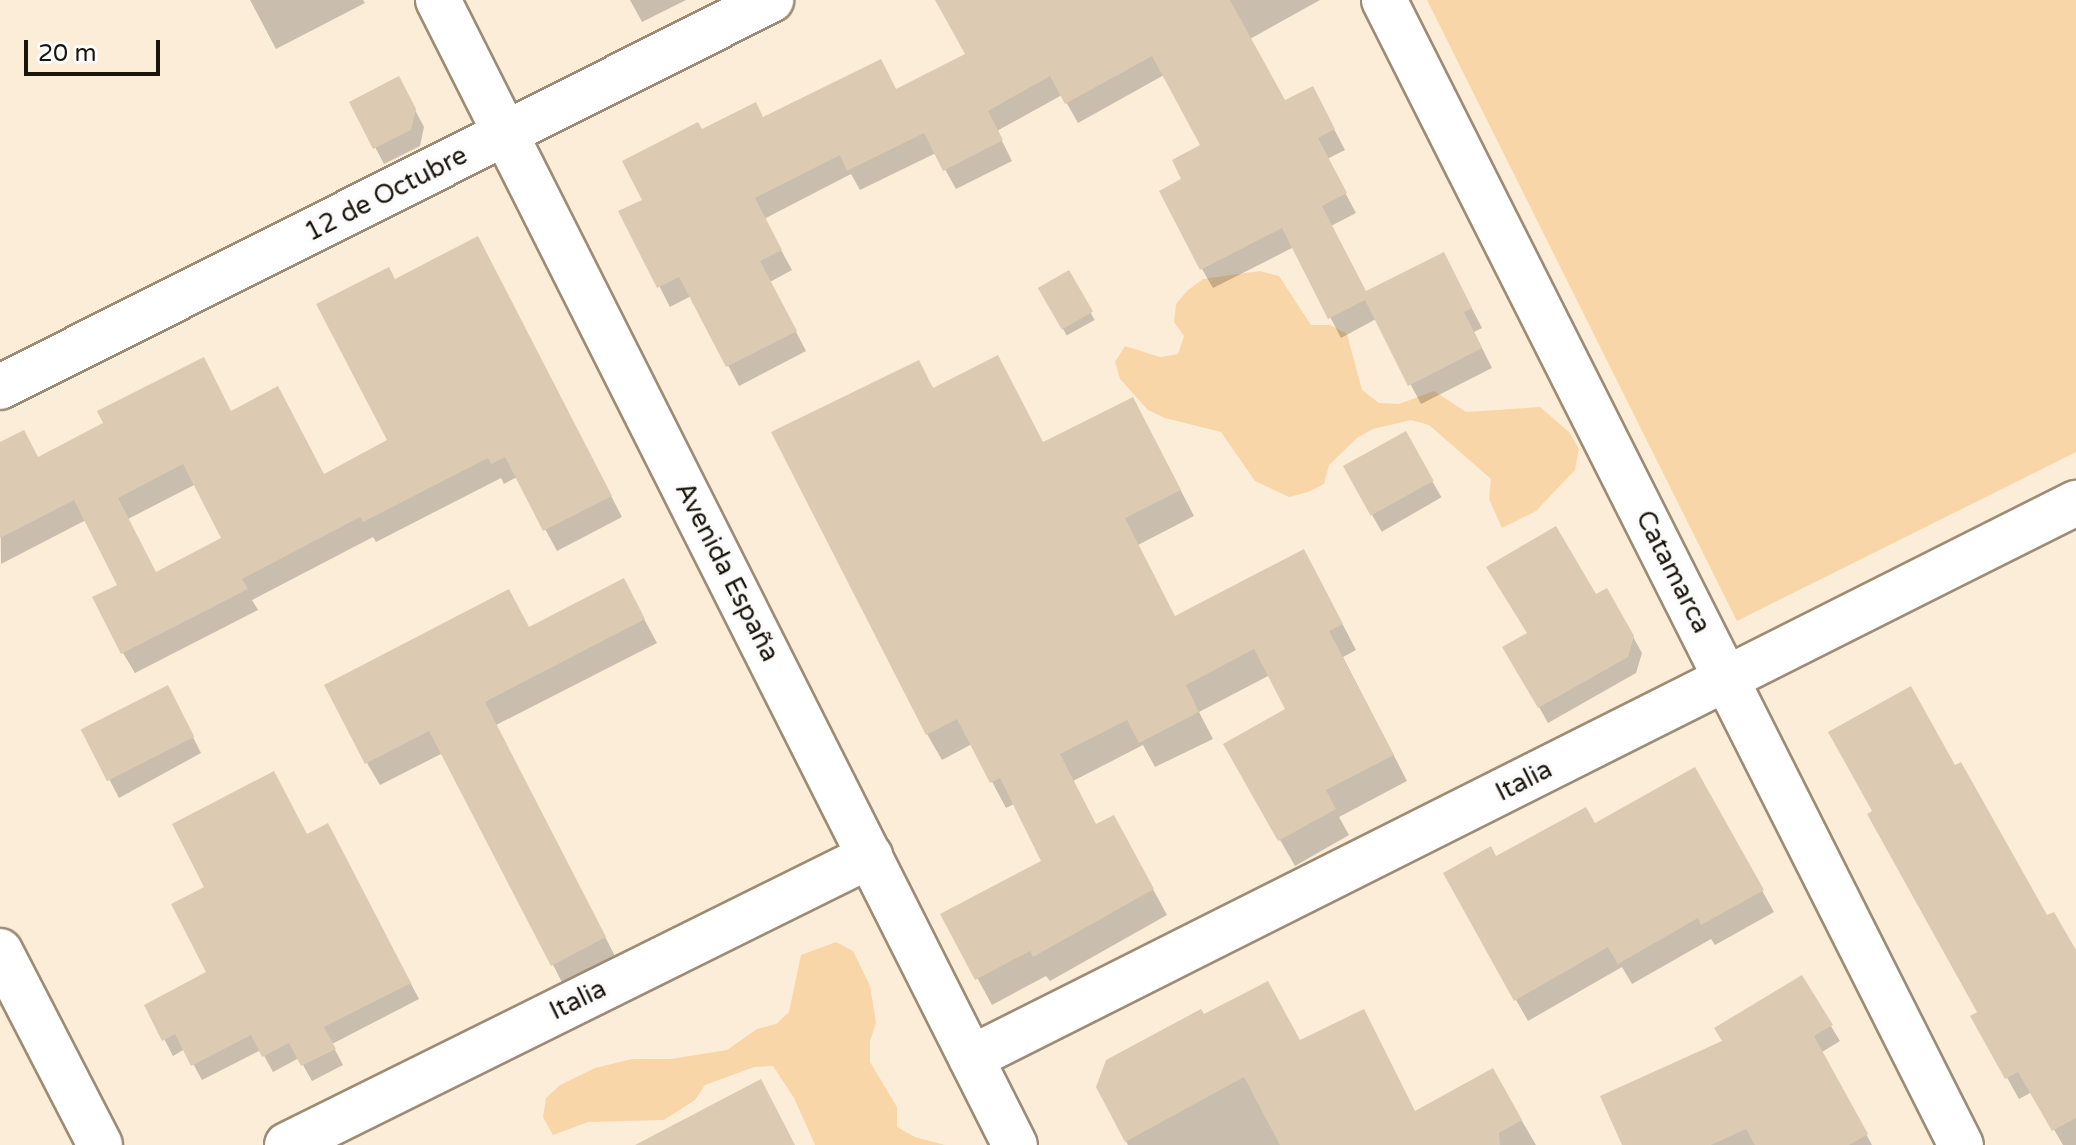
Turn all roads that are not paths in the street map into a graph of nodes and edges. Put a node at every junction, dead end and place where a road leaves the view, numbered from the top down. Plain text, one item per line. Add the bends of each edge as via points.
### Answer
1 (438, 0) edge
2 (771, 0) edge
3 (1384, 0) edge
4 (506, 133) junction
5 (0, 387) edge
6 (2076, 503) edge
7 (1727, 679) junction
8 (870, 856) junction
9 (0, 951) edge
10 (971, 1058) junction
11 (100, 1145) edge
12 (287, 1145) edge
13 (1015, 1145) edge
14 (1961, 1145) edge

1 - 4 street, Avenida España
2 - 4 street, 12 de Octubre
3 - 7 street, Catamarca
4 - 5 street, 12 de Octubre
4 - 8 street, Avenida España
6 - 7 street, Italia
7 - 10 street, Italia
7 - 14 street, Catamarca
8 - 10 street, Avenida España
8 - 12 street, Italia
9 - 11 street
10 - 13 street, Avenida España

